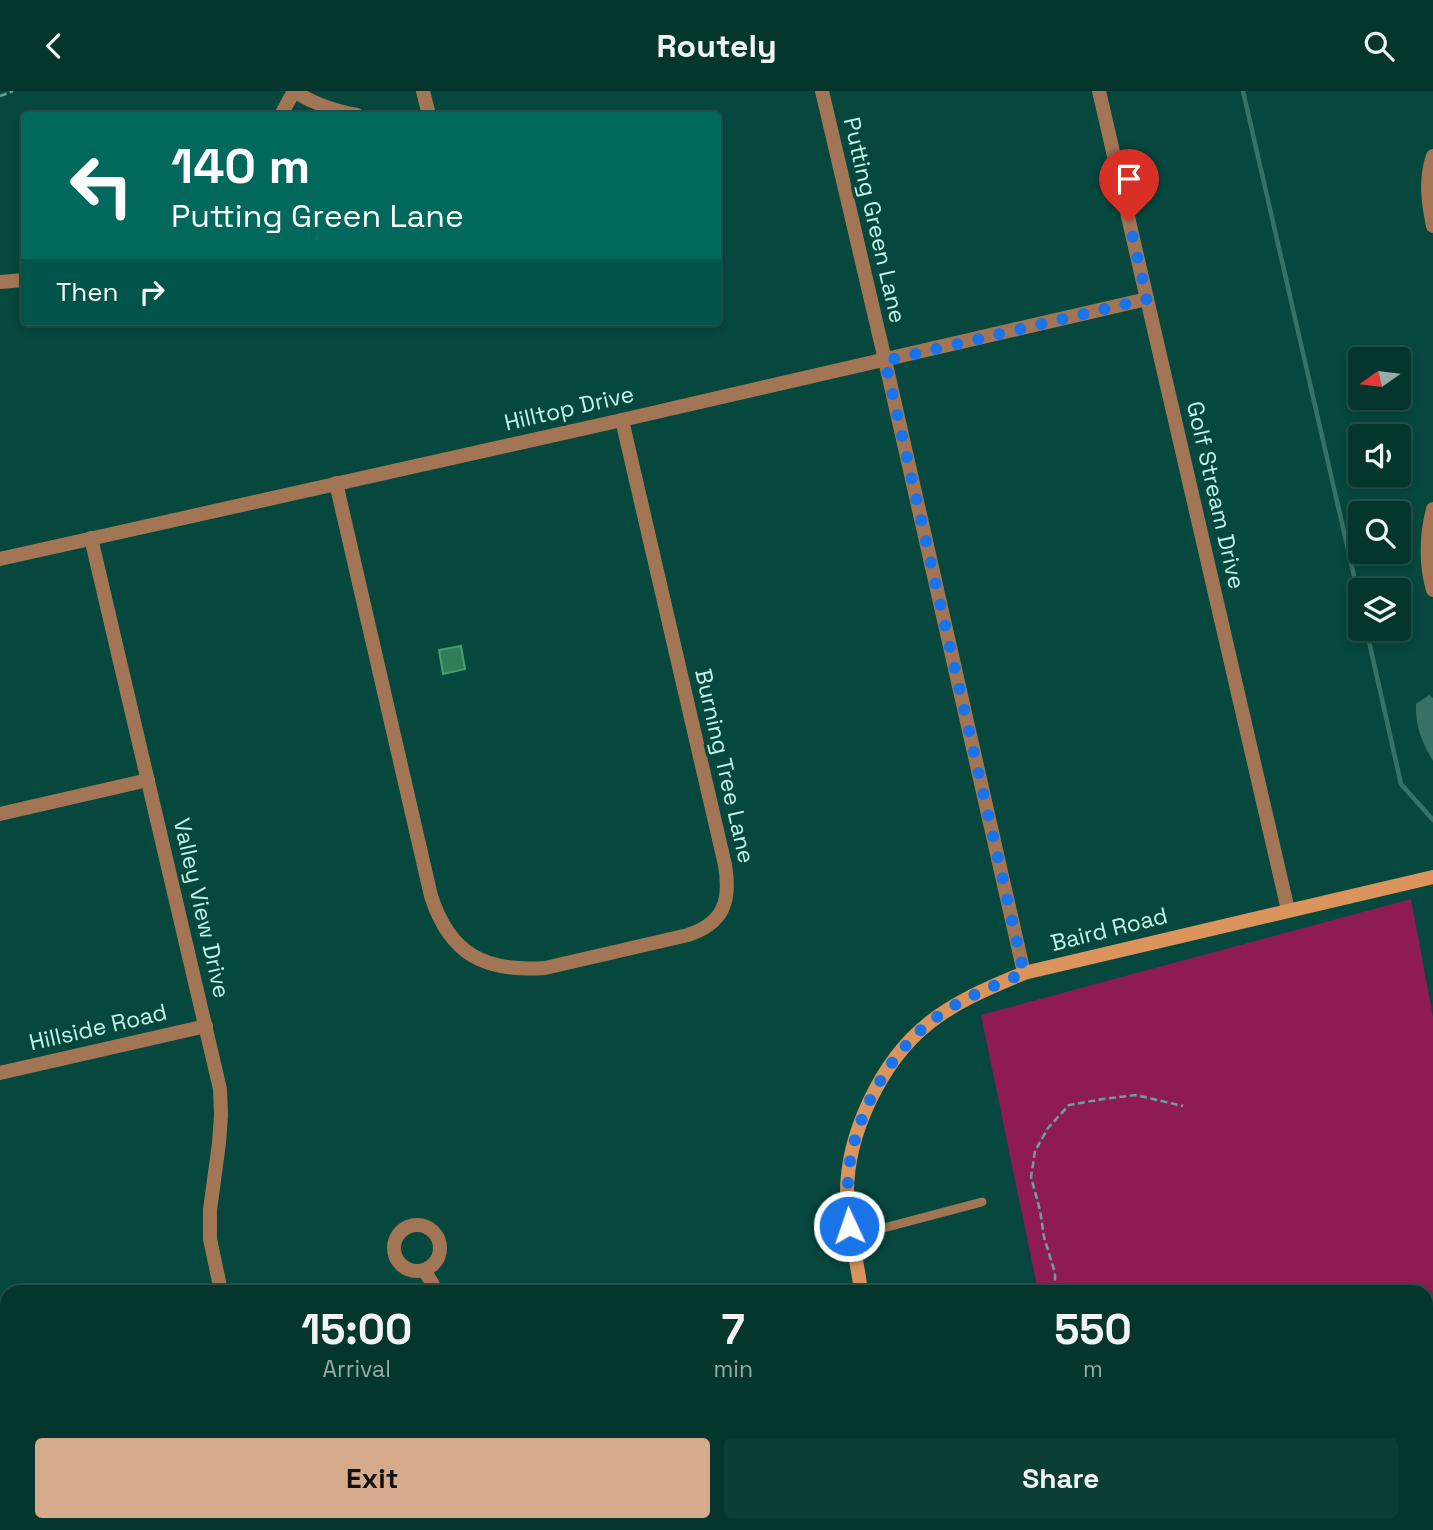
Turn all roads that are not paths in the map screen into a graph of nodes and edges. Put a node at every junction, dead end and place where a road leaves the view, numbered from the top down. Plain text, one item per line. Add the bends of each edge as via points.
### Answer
1 (293, 91) edge
2 (423, 91) edge
3 (821, 91) edge
4 (1099, 91) edge
5 (282, 112) edge
6 (339, 112) edge
7 (428, 112) edge
8 (1433, 156) edge
9 (1433, 226) edge
10 (21, 280) edge
11 (0, 282) edge
12 (1147, 299) junction
13 (885, 361) junction
14 (622, 420) junction
15 (336, 484) junction
16 (1433, 509) edge
17 (92, 538) junction
18 (0, 559) edge
19 (1433, 590) edge
20 (148, 780) junction
21 (0, 814) edge
22 (1433, 877) edge
23 (1288, 910) junction
24 (1024, 973) junction
25 (206, 1026) junction
26 (0, 1073) edge
27 (982, 1202) dead end
28 (851, 1235) junction
29 (424, 1270) dead end
30 (220, 1285) edge
31 (433, 1285) edge
32 (860, 1285) edge

1 - 5 street
1 - 6 street
2 - 7 street
3 - 13 street, Putting Green Lane
4 - 12 street, Golf Stream Drive
8 - 9 street via 1427,184
10 - 11 street
12 - 13 street, Hilltop Drive
12 - 23 street, Golf Stream Drive
13 - 14 street, Hilltop Drive
13 - 24 street, Putting Green Lane
14 - 15 street, Hilltop Drive
14 - 15 street, Burning Tree Lane via 728,885 724,905 703,930 545,968 522,970 479,960 447,934 437,915
15 - 17 street, Hilltop Drive
16 - 19 street via 1427,538
17 - 18 street, Hilltop Drive
17 - 20 street, Valley View Drive
20 - 21 street
20 - 25 street, Valley View Drive
22 - 23 street, Baird Road
23 - 24 street, Baird Road
24 - 28 street, Baird Road via 975,994 930,1023 888,1069 865,1112 851,1157 847,1193
25 - 26 street, Hillside Road
25 - 30 street, Valley View Drive via 220,1089 210,1210 210,1239
27 - 28 lane
28 - 32 street, Baird Road
29 - 31 street

